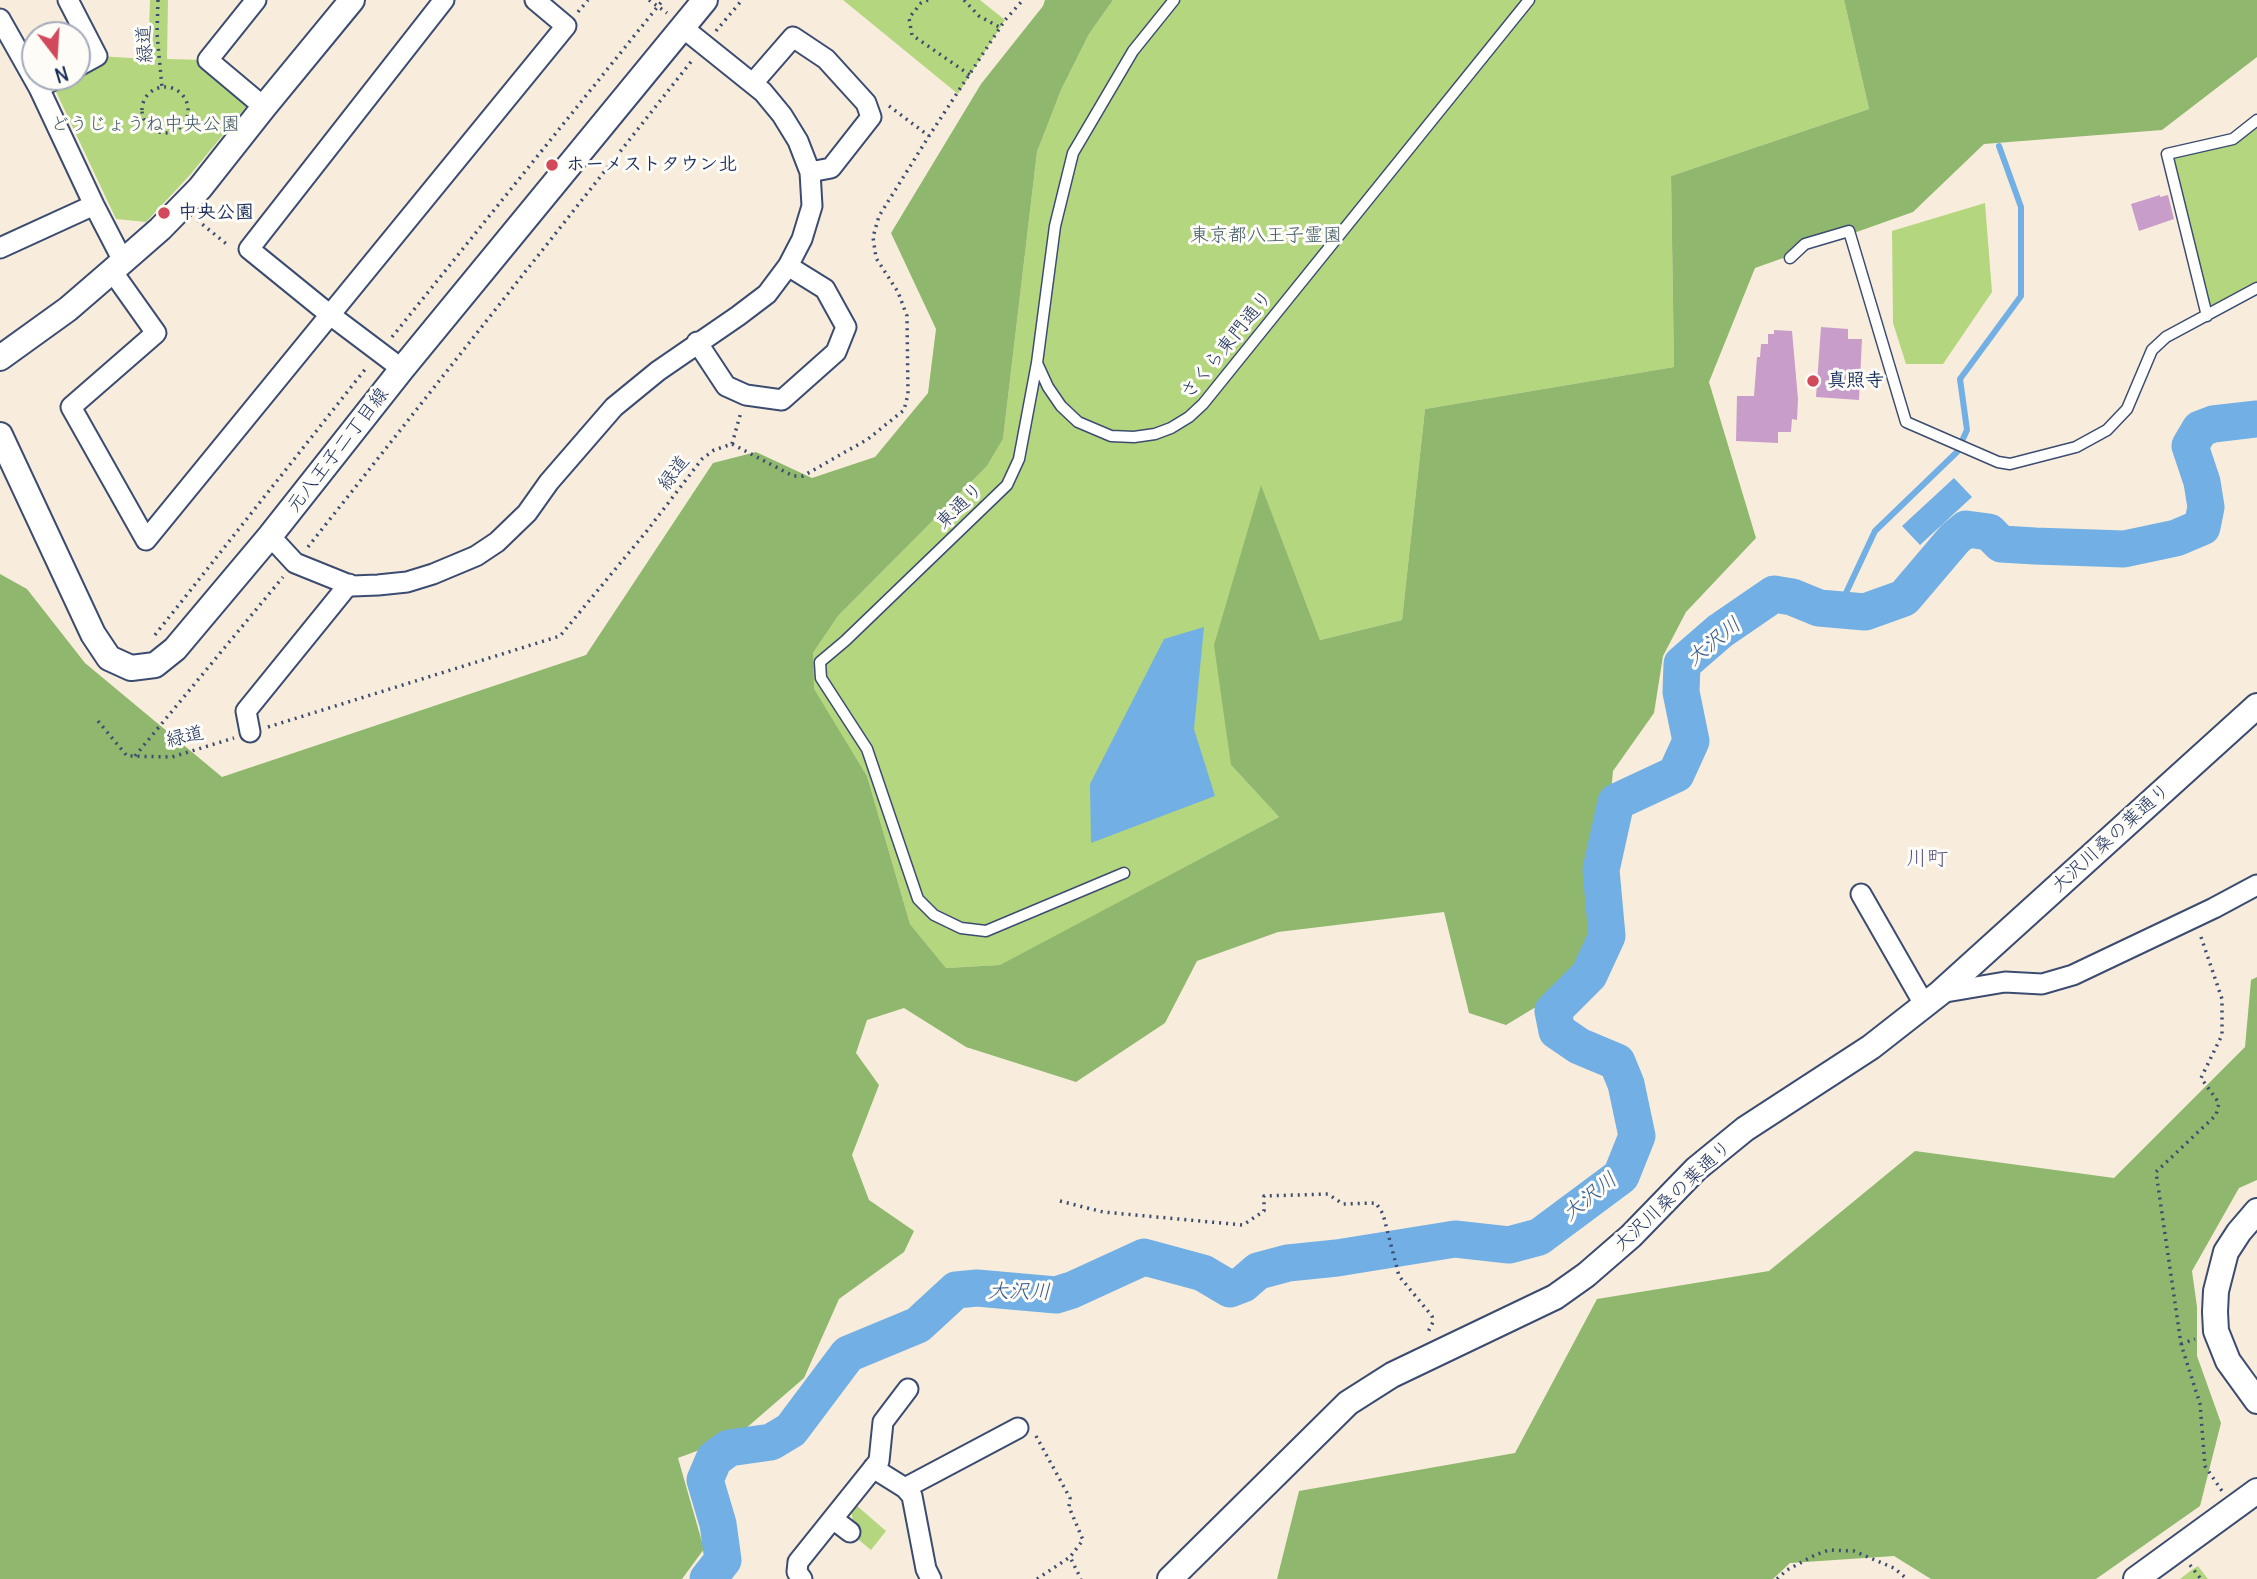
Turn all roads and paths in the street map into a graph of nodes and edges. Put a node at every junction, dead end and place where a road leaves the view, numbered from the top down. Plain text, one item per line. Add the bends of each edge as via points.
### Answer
1 (68, 0) edge
2 (158, 0) edge
3 (256, 0) edge
4 (352, 0) edge
5 (444, 0) edge
6 (535, 0) edge
7 (649, 0) edge
8 (663, 0) edge
9 (705, 0) edge
10 (742, 0) edge
11 (928, 0) edge
12 (964, 0) edge
13 (1023, 0) edge
14 (1174, 0) edge
15 (1529, 0) edge
16 (657, 6) junction
17 (0, 19) edge
18 (79, 21) edge
19 (675, 21) junction
20 (1001, 28) junction
21 (91, 44) edge
22 (705, 45) junction
23 (21, 57) edge
24 (91, 59) edge
25 (970, 75) junction
26 (752, 83) junction
27 (162, 87) junction
28 (39, 91) edge
29 (866, 103) junction
30 (264, 107) junction
31 (2257, 120) edge
32 (929, 136) junction
33 (810, 172) junction
34 (94, 205) junction
35 (194, 217) dead end
36 (0, 248) edge
37 (236, 252) dead end
38 (1790, 258) dead end
39 (118, 266) junction
40 (788, 266) junction
41 (2257, 288) edge
42 (329, 314) junction
43 (2207, 316) junction
44 (697, 342) junction
45 (380, 352) junction
46 (0, 358) edge
47 (1037, 363) junction
48 (402, 369) junction
49 (746, 395) junction
50 (0, 435) edge
51 (732, 444) junction
52 (270, 536) junction
53 (295, 563) junction
54 (349, 584) junction
55 (153, 643) dead end
56 (2257, 705) edge
57 (98, 721) dead end
58 (250, 732) junction
59 (135, 756) junction
60 (1124, 873) dead end
61 (2257, 885) edge
62 (1861, 894) dead end
63 (2194, 918) junction
64 (1932, 998) junction
65 (1060, 1201) dead end
66 (2257, 1211) edge
67 (1427, 1334) dead end
68 (2204, 1335) dead end
69 (2181, 1345) junction
70 (908, 1389) dead end
71 (2257, 1401) edge
72 (1024, 1427) joint
73 (873, 1468) junction
74 (905, 1488) junction
75 (2255, 1492) edge
76 (2223, 1493) dead end
77 (832, 1519) junction
78 (850, 1532) dead end
79 (1070, 1557) junction
80 (2189, 1563) dead end
81 (802, 1579) edge
82 (931, 1579) edge
83 (1037, 1579) edge
84 (1081, 1579) edge
85 (1170, 1579) edge
86 (1777, 1579) edge
87 (1907, 1579) edge
88 (2136, 1579) edge
89 (2201, 1579) edge

1 - 18 street
2 - 27 path, 緑道
3 - 30 street via 208,60
4 - 30 street
5 - 42 street via 249,249
6 - 42 street via 566,26
7 - 16 path
8 - 16 path
9 - 19 street, 元八王子二丁目線
10 - 22 path, 緑道
11 - 25 path via 909,18 912,35
12 - 20 path via 979,16
13 - 20 path
14 - 47 lane via 1133,51 1073,153 1055,226
15 - 47 lane, さくら東門通り via 1219,386 1189,417 1155,434 1111,436 1079,422 1061,406
16 - 19 path
16 - 45 path
17 - 23 street
19 - 22 street
19 - 48 street, 元八王子二丁目線
20 - 25 path
21 - 24 street via 97,56
22 - 26 street
22 - 53 path, 緑道
25 - 32 path
26 - 29 street via 793,37 826,59
26 - 33 street via 782,116
27 - 27 path via 146,97 142,112 153,130 169,133 184,124 189,109 178,90
28 - 34 street
29 - 32 path via 883,102
29 - 33 street via 871,117 831,168
30 - 39 street via 201,188
31 - 43 lane via 2233,139 2167,155
32 - 51 path via 879,216 873,237 876,258 907,316 904,410 868,439 803,476 793,476
33 - 40 street via 812,206
34 - 36 street
34 - 39 street
35 - 37 path
38 - 43 lane via 1805,244 1849,230 1906,422 2010,464 2076,447 2107,430 2127,409 2152,350 2166,337
39 - 42 street via 156,333 71,407 146,540
39 - 46 street
40 - 44 street via 767,293
40 - 49 street via 825,289 846,327 836,352 782,400
41 - 43 lane
42 - 45 street
44 - 49 street via 726,386
44 - 54 street via 614,407 527,513 497,542 475,556 407,582
45 - 48 street
45 - 55 path via 155,634
47 - 60 lane, 東通り via 1020,459 1007,485 820,662 821,678 867,749 918,899 934,915 961,928 986,931
48 - 52 street, 元八王子二丁目線
49 - 51 path
50 - 52 street, 元八王子二丁目線 via 93,634 109,658 131,668 155,666 175,649
51 - 58 path, 緑道 via 702,459 560,636
52 - 53 street
53 - 54 street
53 - 59 path, 緑道
54 - 58 street via 246,711
56 - 64 street, 大沢川桑の葉通り
57 - 59 path, 緑道 via 127,756
58 - 59 path, 緑道 via 172,757
61 - 63 street
62 - 64 street
63 - 64 street via 2073,975 2042,984 2005,982
63 - 69 path via 2222,999 2222,1035 2201,1078 2219,1103 2216,1115 2156,1172
64 - 85 street, 大沢川桑の葉通り via 1871,1047 1745,1129 1696,1169 1632,1236 1555,1297 1392,1376 1348,1403
65 - 67 path via 1103,1212 1242,1226 1264,1211 1264,1196 1328,1194 1343,1203 1376,1203 1384,1214 1399,1276 1432,1316
66 - 71 street via 2226,1252 2215,1312 2216,1331 2228,1361
68 - 69 path
69 - 76 path via 2200,1404 2205,1466
70 - 73 street via 883,1422 879,1461
72 - 74 street
72 - 79 path via 1070,1498 1069,1507 1083,1539
73 - 74 street
73 - 77 street
74 - 82 street via 912,1496
75 - 88 street
77 - 78 street
77 - 81 street via 798,1562
79 - 83 path
79 - 84 path
80 - 89 path
86 - 87 path via 1829,1550 1854,1551 1894,1568

